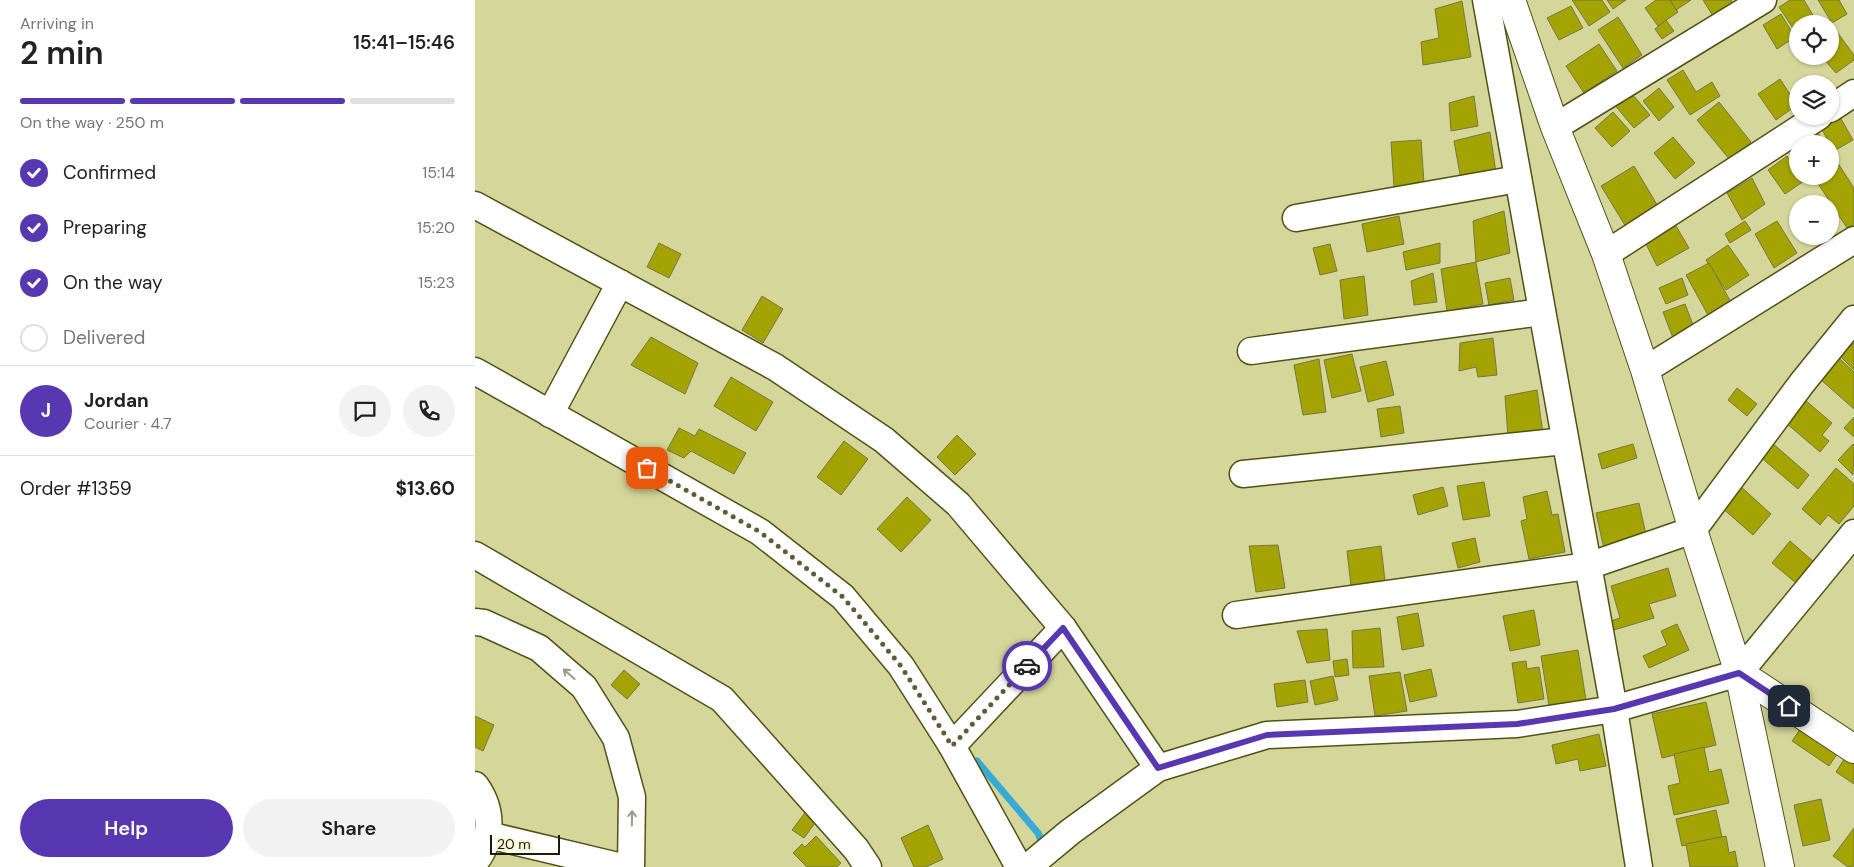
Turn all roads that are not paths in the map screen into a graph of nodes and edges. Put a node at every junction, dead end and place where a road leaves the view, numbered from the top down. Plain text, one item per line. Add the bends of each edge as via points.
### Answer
1 (1486, 0) edge
2 (1511, 0) edge
3 (1763, 0) edge
4 (1854, 93) edge
5 (1839, 103) edge
6 (1805, 125) edge
7 (1555, 127) junction
8 (1518, 179) junction
9 (475, 205) edge
10 (1295, 218) dead end
11 (1854, 240) edge
12 (1606, 254) junction
13 (620, 283) junction
14 (1542, 312) junction
15 (1854, 319) edge
16 (1251, 352) dead end
17 (1645, 370) junction
18 (475, 371) edge
19 (551, 414) junction
20 (1565, 441) junction
21 (1243, 474) dead end
22 (1693, 530) junction
23 (1854, 533) edge
24 (475, 555) edge
25 (1588, 566) junction
26 (1236, 615) dead end
27 (475, 622) edge
28 (1063, 628) junction
29 (1739, 673) junction
30 (1614, 709) junction
31 (952, 746) junction
32 (1854, 749) edge
33 (1158, 768) junction
34 (475, 785) edge
35 (488, 835) junction
36 (475, 862) edge
37 (622, 867) edge
38 (631, 867) edge
39 (868, 867) edge
40 (1019, 867) edge
41 (1029, 867) edge
42 (1639, 867) edge
43 (1780, 867) edge

1 - 8 street
2 - 7 street
3 - 7 street
4 - 5 street
6 - 12 street
7 - 12 street
8 - 10 street
8 - 14 street
9 - 13 street
11 - 17 street
12 - 17 street
13 - 19 street
13 - 28 street via 775,367 884,440 958,504
14 - 16 street
14 - 20 street
15 - 22 street via 1802,383
17 - 22 street
18 - 19 street
19 - 31 street via 760,532 843,597 901,666
20 - 21 street
20 - 25 street
22 - 25 street
22 - 29 street
23 - 29 street
24 - 39 street via 722,699 856,848
25 - 26 street
25 - 30 street
38 -> 27 street via 632,797 616,738 584,687 539,648
28 - 31 street
28 - 33 street
29 - 30 street
29 - 32 street
29 - 43 street
30 - 33 street via 1517,724 1267,735
30 - 42 street
31 - 40 street
33 - 41 street via 1070,832
34 - 35 street via 489,814
35 - 36 street
35 - 37 street

